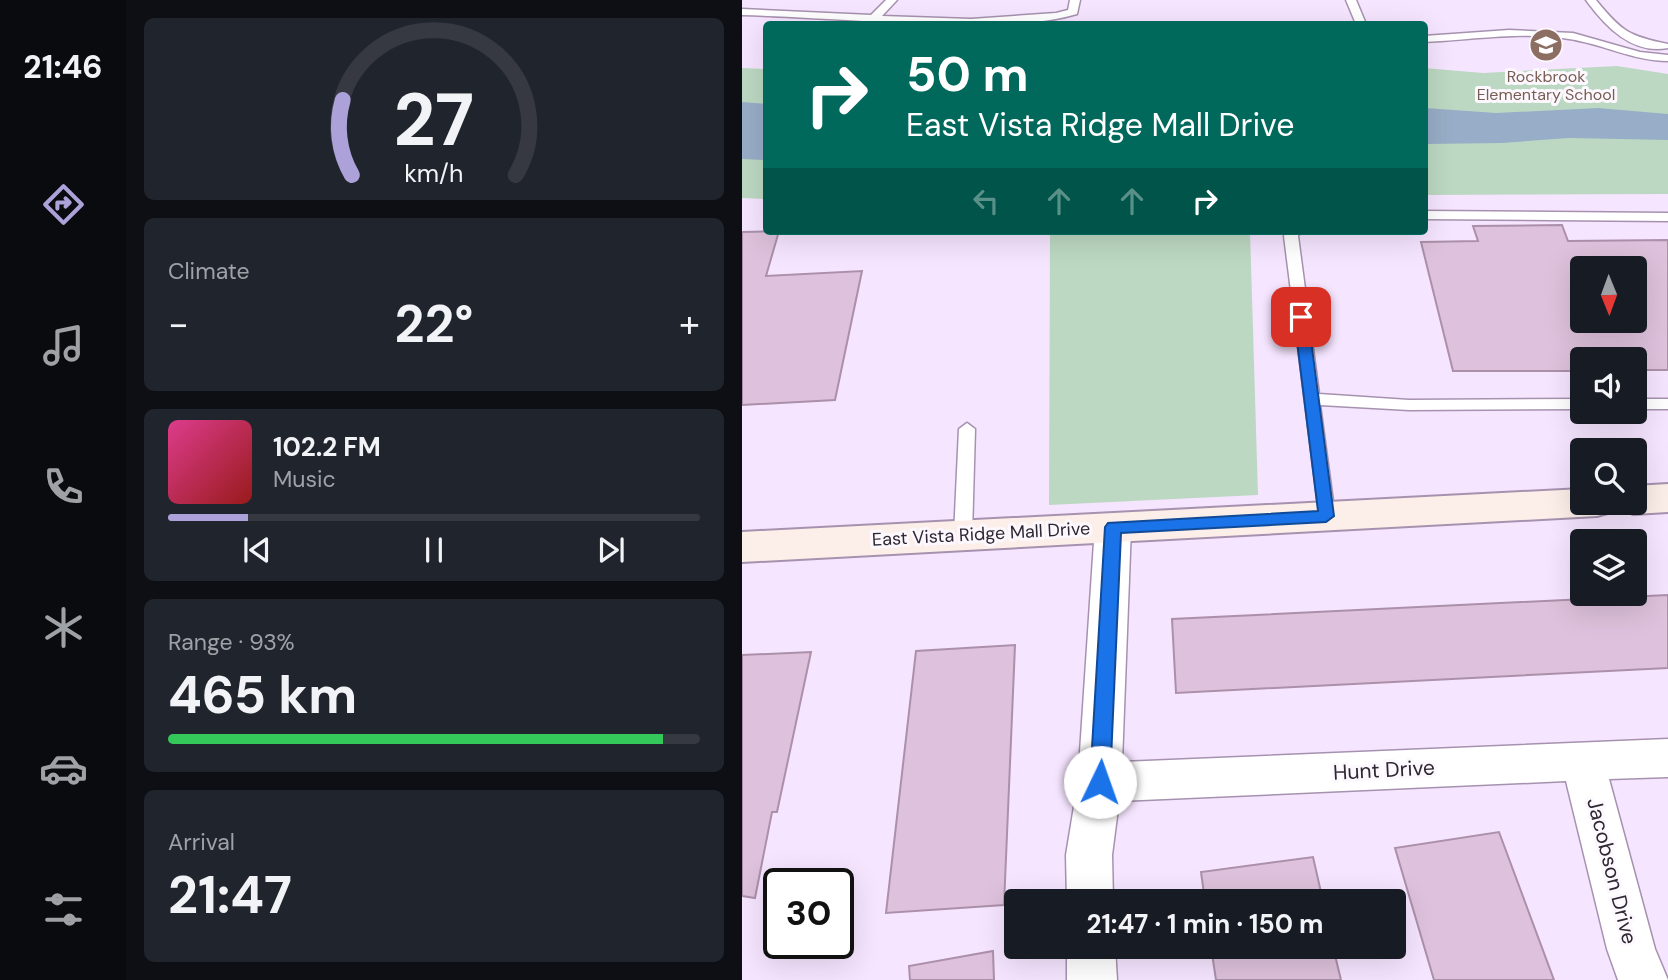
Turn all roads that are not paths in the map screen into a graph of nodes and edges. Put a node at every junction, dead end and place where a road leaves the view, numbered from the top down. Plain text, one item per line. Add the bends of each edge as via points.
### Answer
1 (892, 0) edge
2 (1075, 0) edge
3 (1351, 0) edge
4 (1591, 0) edge
5 (742, 12) edge
6 (874, 17) junction
7 (902, 21) edge
8 (994, 21) edge
9 (1360, 21) edge
10 (1428, 39) edge
11 (1668, 47) edge
12 (1668, 58) edge
13 (1428, 215) edge
14 (1668, 217) edge
15 (1292, 235) edge
16 (1312, 399) junction
17 (1570, 404) edge
18 (1647, 404) edge
19 (1668, 404) edge
20 (967, 429) dead end
21 (1668, 499) edge
22 (1647, 500) edge
23 (1570, 503) edge
24 (1326, 516) junction
25 (1114, 527) junction
26 (964, 536) junction
27 (742, 547) edge
28 (1668, 758) edge
29 (1583, 761) junction
30 (1100, 782) junction
31 (1090, 889) edge
32 (1091, 959) edge
33 (1091, 980) edge
34 (1643, 980) edge

1 - 6 lane
2 - 8 lane via 1073,12 1057,17
3 - 9 lane
4 - 11 lane via 1614,29 1631,40
5 - 6 lane
6 - 7 lane
10 - 12 lane via 1558,34 1638,56
13 - 14 lane
15 - 16 lane
16 - 17 lane via 1409,405
16 - 24 lane
18 - 19 lane
20 - 26 lane
21 - 22 main road
23 - 24 main road, East Vista Ridge Mall Drive
24 - 25 main road, East Vista Ridge Mall Drive
25 - 26 main road, East Vista Ridge Mall Drive
25 - 30 street
26 - 27 main road, East Vista Ridge Mall Drive
28 - 29 street, Hunt Drive
29 - 30 street, Hunt Drive
29 - 34 street, Jacobson Drive
30 - 31 street via 1089,855
32 - 33 street

